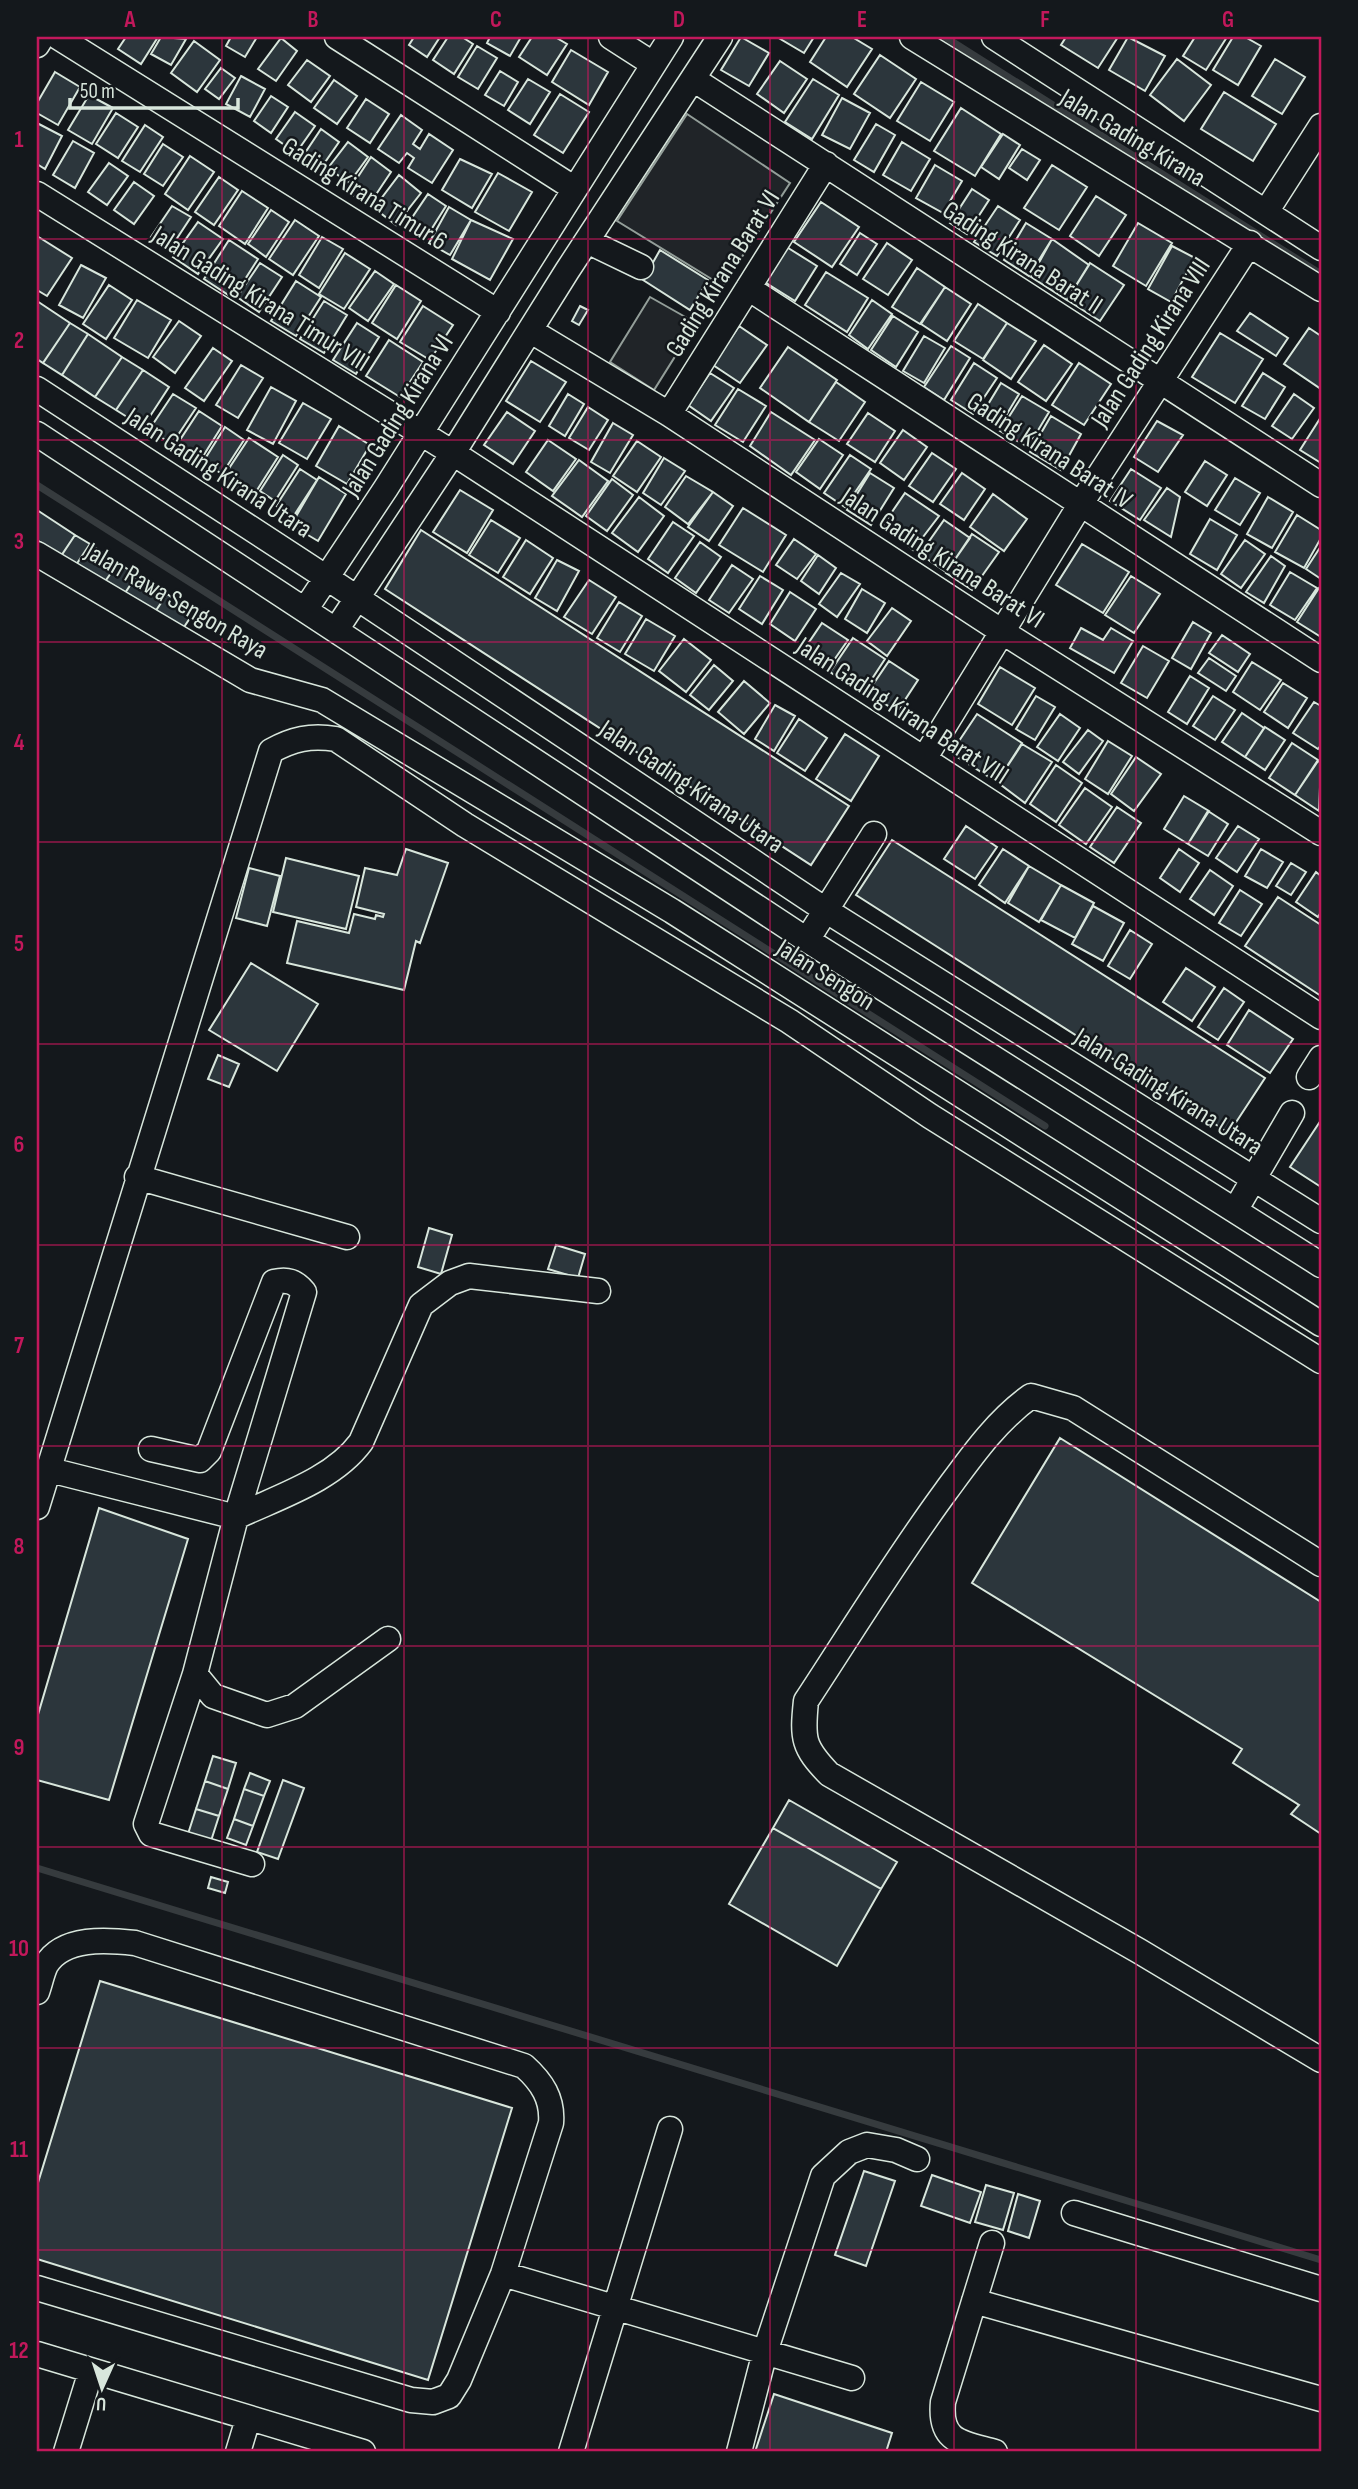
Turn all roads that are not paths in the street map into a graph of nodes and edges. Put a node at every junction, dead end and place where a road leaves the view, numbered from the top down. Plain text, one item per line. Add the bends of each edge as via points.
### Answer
1 (42, 37) edge
2 (58, 37) edge
3 (337, 37) edge
4 (611, 37) edge
5 (671, 37) edge
6 (720, 37) edge
7 (912, 37) edge
8 (994, 37) edge
9 (37, 45) edge
10 (653, 64) junction
11 (693, 79) junction
12 (1321, 126) edge
13 (826, 164) junction
14 (575, 189) junction
15 (37, 194) edge
16 (1266, 212) junction
17 (587, 241) junction
18 (1250, 243) junction
19 (1321, 248) edge
20 (536, 251) junction
21 (641, 267) dead end
22 (567, 271) junction
23 (748, 288) junction
24 (1321, 289) edge
25 (498, 312) junction
26 (531, 331) junction
27 (1159, 382) junction
28 (37, 389) edge
29 (669, 414) junction
30 (421, 433) junction
31 (37, 434) edge
32 (453, 453) junction
33 (1321, 485) edge
34 (1080, 505) junction
35 (37, 554) edge
36 (327, 578) junction
37 (356, 598) junction
38 (305, 610) junction
39 (336, 630) junction
40 (1001, 631) junction
41 (1321, 660) edge
42 (291, 690) joint
43 (924, 759) junction
44 (1321, 833) edge
45 (874, 835) dead end
46 (827, 911) junction
47 (807, 940) junction
48 (1321, 1017) edge
49 (1292, 1112) dead end
50 (137, 1177) junction
51 (1255, 1180) junction
52 (1236, 1209) junction
53 (1321, 1221) edge
54 (347, 1237) dead end
55 (1321, 1265) edge
56 (598, 1291) dead end
57 (1321, 1324) edge
58 (1321, 1361) edge
59 (151, 1449) dead end
60 (50, 1470) junction
61 (37, 1507) edge
62 (236, 1517) junction
63 (1321, 1564) edge
64 (388, 1639) dead end
65 (195, 1674) junction
66 (252, 1864) dead end
67 (37, 1992) edge
68 (1321, 2060) edge
69 (670, 2129) dead end
70 (917, 2159) dead end
71 (1074, 2213) dead end
72 (992, 2243) dead end
73 (503, 2274) junction
74 (37, 2288) edge
75 (1321, 2290) edge
76 (974, 2301) junction
77 (615, 2307) junction
78 (765, 2352) junction
79 (37, 2354) edge
80 (91, 2371) junction
81 (852, 2378) dead end
82 (1321, 2399) edge
83 (248, 2419) junction
84 (65, 2452) edge
85 (238, 2452) edge
86 (363, 2452) edge
87 (571, 2452) edge
88 (739, 2452) edge
89 (995, 2452) edge

1 - 9 street
2 - 25 street, Gading Kirana Timur 6
3 - 14 street
4 - 10 street
5 - 10 street, Jalan Gading Kirana VI
6 - 11 street
7 - 18 street, Jalan Gading Kirana
8 - 16 street, Jalan Gading Kirana
10 - 14 street, Jalan Gading Kirana VI
11 - 13 street, Gading Kirana Barat II
11 - 17 street
12 - 16 street
13 - 23 street, Gading Kirana Barat VI
13 - 27 street, Gading Kirana Barat II
14 - 20 street, Jalan Gading Kirana VI
15 - 30 street, Jalan Gading Kirana Timur VIII
16 - 19 street, Jalan Gading Kirana
17 - 21 street
17 - 22 street
18 - 24 street, Jalan Gading Kirana
18 - 27 street, Jalan Gading Kirana VIII
20 - 22 street
20 - 25 street, Jalan Gading Kirana VI
22 - 26 street
23 - 29 street, Gading Kirana Barat VI
23 - 34 street, Gading Kirana Barat IV
25 - 30 street, Jalan Gading Kirana VI
26 - 29 street, Jalan Gading Kirana Barat VI
26 - 32 street
27 - 33 street, Gading Kirana Barat II
27 - 34 street, Jalan Gading Kirana VIII
28 - 36 street, Jalan Gading Kirana Utara
29 - 40 street, Jalan Gading Kirana Barat VI
30 - 32 street, Jalan Gading Kirana Timur VIII
30 - 36 street, Jalan Gading Kirana VI
31 - 38 street
32 - 37 street
32 - 43 street, Jalan Gading Kirana Barat VIII
34 - 40 street, Jalan Gading Kirana VIII
34 - 41 street, Gading Kirana Barat IV
35 - 42 street, Jalan Rawa Sengon Raya via 250,680
36 - 37 street, Jalan Gading Kirana Utara
36 - 38 street, Jalan Gading Kirana VI
37 - 39 street
37 - 46 street, Jalan Gading Kirana Utara
38 - 39 street
39 - 47 street
40 - 43 street, Jalan Gading Kirana VIII
40 - 44 street, Jalan Gading Kirana Barat VI
42 - 57 street, Jalan Sengon via 322,700 672,911
43 - 48 street, Jalan Gading Kirana Barat VIII
45 - 46 street
46 - 47 street
46 - 51 street, Jalan Gading Kirana Utara
47 - 52 street
49 - 51 street
50 - 54 street
50 - 58 street via 271,751 297,739 336,739 465,825 789,1021 941,1124
50 - 60 street
51 - 52 street
51 - 53 street, Jalan Gading Kirana Utara
52 - 55 street
56 - 62 street via 469,1276 450,1283 421,1305 361,1442 350,1457
59 - 62 street via 200,1460 209,1451 274,1282 297,1284 304,1292
60 - 61 street
60 - 62 street
62 - 65 street
63 - 68 street via 1073,1408 1031,1396 1011,1410 974,1453 914,1534 806,1701 803,1733 808,1752 829,1774
64 - 65 street via 295,1706 267,1715 212,1696
65 - 66 street via 146,1824 151,1834
67 - 73 street via 46,1964 59,1952 105,1939 135,1943 524,2066 548,2096 551,2123
69 - 77 street
70 - 78 street via 867,2145 849,2152 823,2176
71 - 75 street
72 - 76 street
73 - 74 street via 459,2380 449,2396 433,2402 411,2400
73 - 77 street
76 - 82 street
76 - 89 street via 942,2416 944,2429 958,2441
77 - 78 street
77 - 87 street
78 - 81 street
78 - 88 street
79 - 80 street
80 - 83 street
80 - 84 street
83 - 85 street
83 - 86 street

